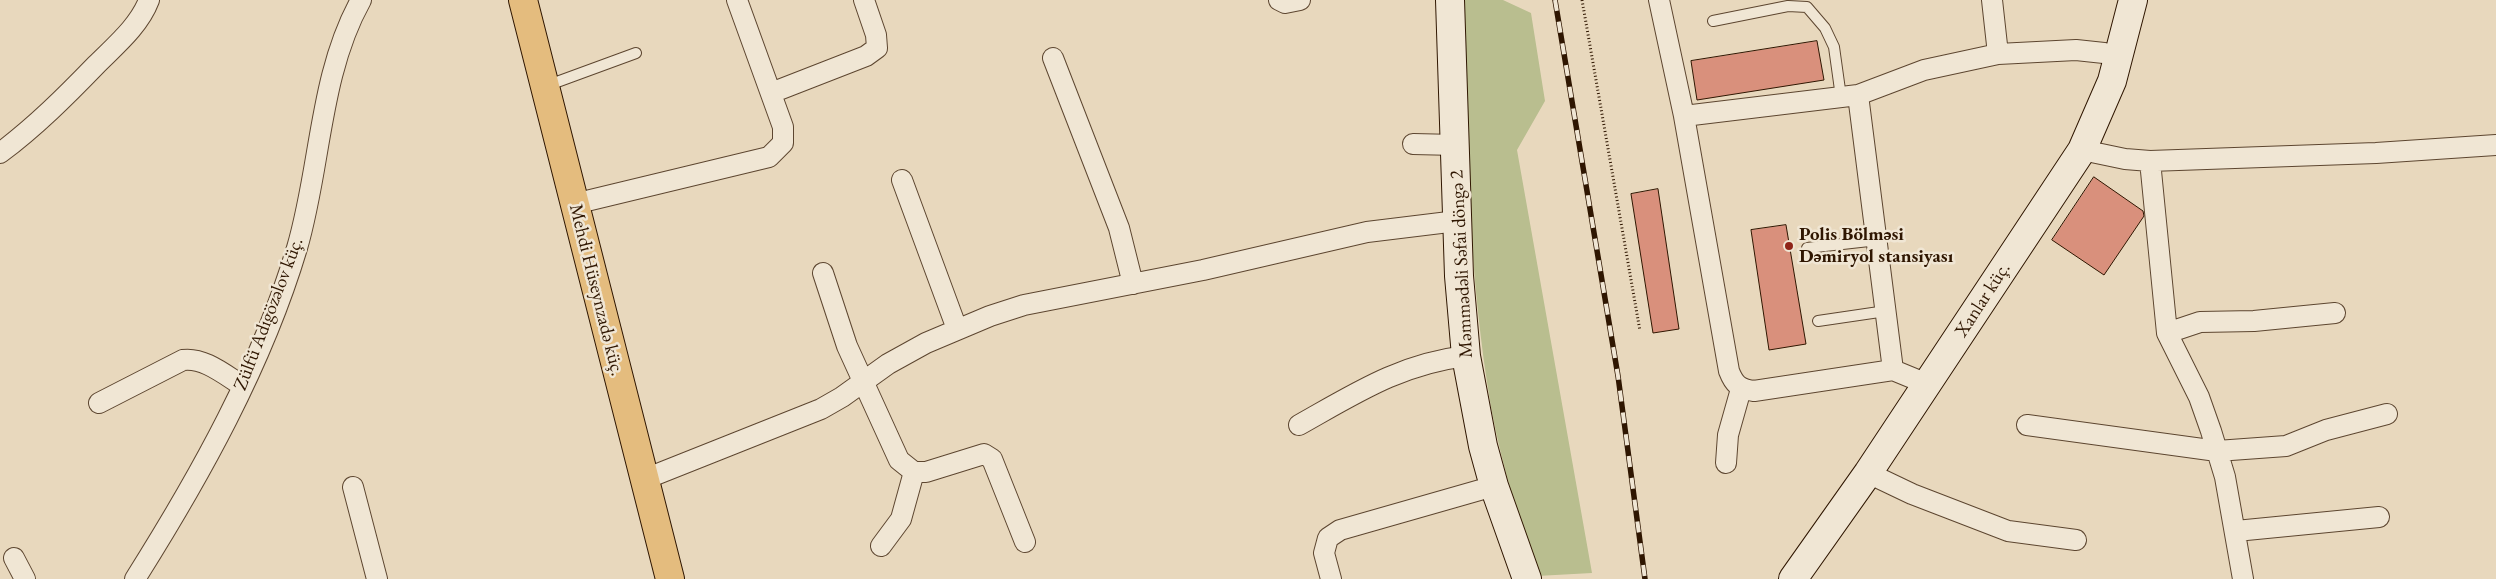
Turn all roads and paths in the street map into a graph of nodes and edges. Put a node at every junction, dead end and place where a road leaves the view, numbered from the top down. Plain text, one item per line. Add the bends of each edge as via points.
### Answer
1 (149, 0) edge
2 (361, 0) edge
3 (506, 0) edge
4 (523, 0) edge
5 (737, 0) edge
6 (864, 0) edge
7 (1279, 0) edge
8 (1300, 0) edge
9 (1450, 0) edge
10 (1582, 0) edge
11 (1659, 0) edge
12 (1992, 0) edge
13 (2133, 0) edge
14 (1798, 3) edge
15 (1713, 21) dead end
16 (636, 54) dead end
17 (1998, 54) junction
18 (1053, 58) dead end
19 (2120, 59) junction
20 (545, 87) junction
21 (771, 93) junction
22 (1849, 96) junction
23 (1684, 116) junction
24 (1413, 144) dead end
25 (1456, 145) junction
26 (2496, 145) edge
27 (2082, 150) junction
28 (0, 153) edge
29 (2150, 160) junction
30 (902, 180) dead end
31 (574, 204) junction
32 (1458, 221) junction
33 (1878, 240) junction
34 (1807, 248) dead end
35 (823, 273) dead end
36 (1133, 284) junction
37 (1886, 312) junction
38 (2336, 313) dead end
39 (1818, 321) dead end
40 (957, 329) junction
41 (1640, 331) dead end
42 (2167, 333) junction
43 (1466, 356) junction
44 (1893, 370) junction
45 (863, 382) junction
46 (1927, 384) junction
47 (243, 386) junction
48 (1742, 389) junction
49 (99, 403) dead end
50 (2386, 414) dead end
51 (1299, 425) dead end
52 (2027, 425) dead end
53 (2217, 451) junction
54 (1726, 463) dead end
55 (914, 472) junction
56 (1868, 473) junction
57 (645, 479) junction
58 (1494, 486) junction
59 (354, 488) dead end
60 (2379, 517) dead end
61 (2236, 531) junction
62 (2076, 540) dead end
63 (1025, 542) dead end
64 (881, 546) dead end
65 (14, 558) dead end
66 (25, 579) edge
67 (135, 579) edge
68 (376, 579) edge
69 (652, 579) edge
70 (670, 579) edge
71 (1331, 579) edge
72 (1527, 579) edge
73 (1793, 579) edge
74 (2243, 579) edge

1 - 28 street via 144,13 127,34 47,114
2 - 47 street, Zülfü Adıgözəlov küç. via 340,48 298,246
3 - 69 main road, Mehdi Hüseynzadə küç.
4 - 20 main road, Mehdi Hüseynzadə küç.
5 - 21 street
6 - 21 street via 876,35 876,48 866,56
7 - 8 street via 1285,3
9 - 25 main road, Məmmədəli Səfai döngə 2
10 - 41 path
11 - 23 street
12 - 17 street
13 - 19 main road, Xanlar küç.
14 - 15 lane
14 - 22 lane via 1825,28
16 - 20 lane
17 - 19 street via 2076,50 2104,53
17 - 22 street via 1924,70
18 - 36 street via 1119,228
19 - 27 main road, Xanlar küç. via 2104,105
20 - 31 main road, Mehdi Hüseynzadə küç.
21 - 31 street via 783,127 783,143 769,157
22 - 23 street
22 - 33 street
23 - 48 street via 1729,371 1733,381
24 - 25 street
25 - 32 main road, Məmmədəli Səfai döngə 2
26 - 29 street via 2376,153
27 - 29 street via 2125,159
27 - 46 main road, Xanlar küç.
29 - 42 street
30 - 40 street
31 - 57 main road, Mehdi Hüseynzadə küç.
32 - 36 street via 1367,232
32 - 43 main road, Məmmədəli Səfai döngə 2
33 - 34 lane
33 - 37 street
35 - 45 street via 847,346
36 - 40 street via 1024,305
37 - 39 lane
37 - 44 street
38 - 42 street via 2254,321 2200,322
40 - 45 street via 888,364
42 - 53 street via 2199,397
43 - 51 street via 1421,364 1396,373
43 - 58 main road, Məmmədəli Səfai döngə 2
44 - 46 street
44 - 48 street via 1754,391
45 - 55 street via 899,460
45 - 57 street via 821,410
46 - 56 main road, Xanlar küç.
47 - 49 street via 204,362 183,360
47 - 67 street, Zülfü Adıgözəlov küç. via 188,491
48 - 54 street via 1728,435
50 - 53 street via 2326,430 2286,446
52 - 53 street
53 - 61 street
55 - 63 street via 926,472 984,454 992,458
55 - 64 street via 901,519
56 - 62 street via 1912,494 2008,531
56 - 73 main road, Xanlar küç.
57 - 70 main road, Mehdi Hüseynzadə küç.
58 - 71 street via 1340,530 1328,538 1324,553
58 - 72 main road, Məmmədəli Səfai döngə 2
59 - 68 street
60 - 61 street
61 - 74 street
65 - 66 street

